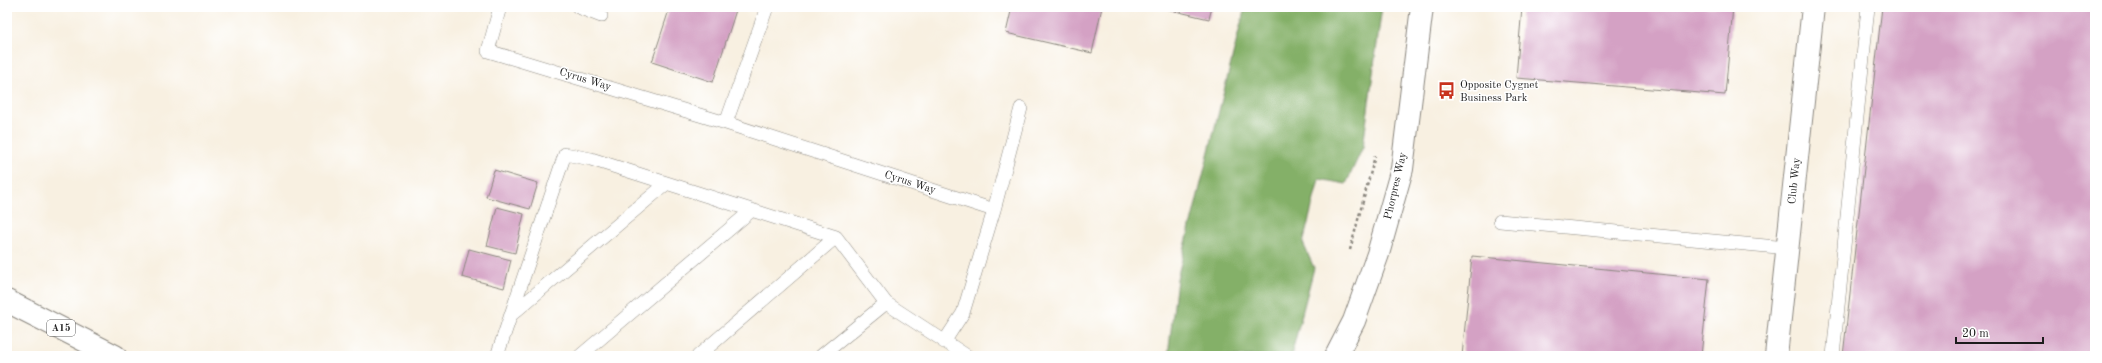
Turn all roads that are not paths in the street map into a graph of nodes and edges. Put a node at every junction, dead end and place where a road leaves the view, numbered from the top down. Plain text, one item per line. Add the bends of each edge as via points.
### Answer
1 (500, 7) edge
2 (578, 7) edge
3 (767, 7) edge
4 (1422, 7) edge
5 (1813, 7) edge
6 (1868, 7) edge
7 (601, 16) dead end
8 (1021, 108) dead end
9 (726, 123) junction
10 (667, 183) junction
11 (752, 210) junction
12 (994, 210) junction
13 (1500, 221) dead end
14 (836, 237) junction
15 (1788, 248) junction
16 (7, 301) edge
17 (886, 303) junction
18 (510, 315) junction
19 (944, 342) junction
20 (115, 356) edge
21 (497, 356) edge
22 (580, 356) edge
23 (698, 356) edge
24 (821, 356) edge
25 (967, 356) edge
26 (1336, 356) edge
27 (1776, 356) edge
28 (1833, 356) edge

1 - 9 lane, Cyrus Way via 488,51
2 - 7 lane
3 - 9 lane
4 - 26 street, Phorpres Way via 1402,169 1378,254 1354,321
5 - 15 street, Club Way
6 - 28 lane
8 - 12 lane
9 - 12 lane, Cyrus Way
10 - 11 lane
10 - 18 lane
10 - 18 lane via 591,158 565,154
11 - 14 lane
11 - 22 lane
12 - 19 lane via 963,313
13 - 15 lane
14 - 17 lane
14 - 23 lane
15 - 27 street, Club Way
16 - 20 street, A15
17 - 19 lane
17 - 24 lane
18 - 21 lane
19 - 25 lane

